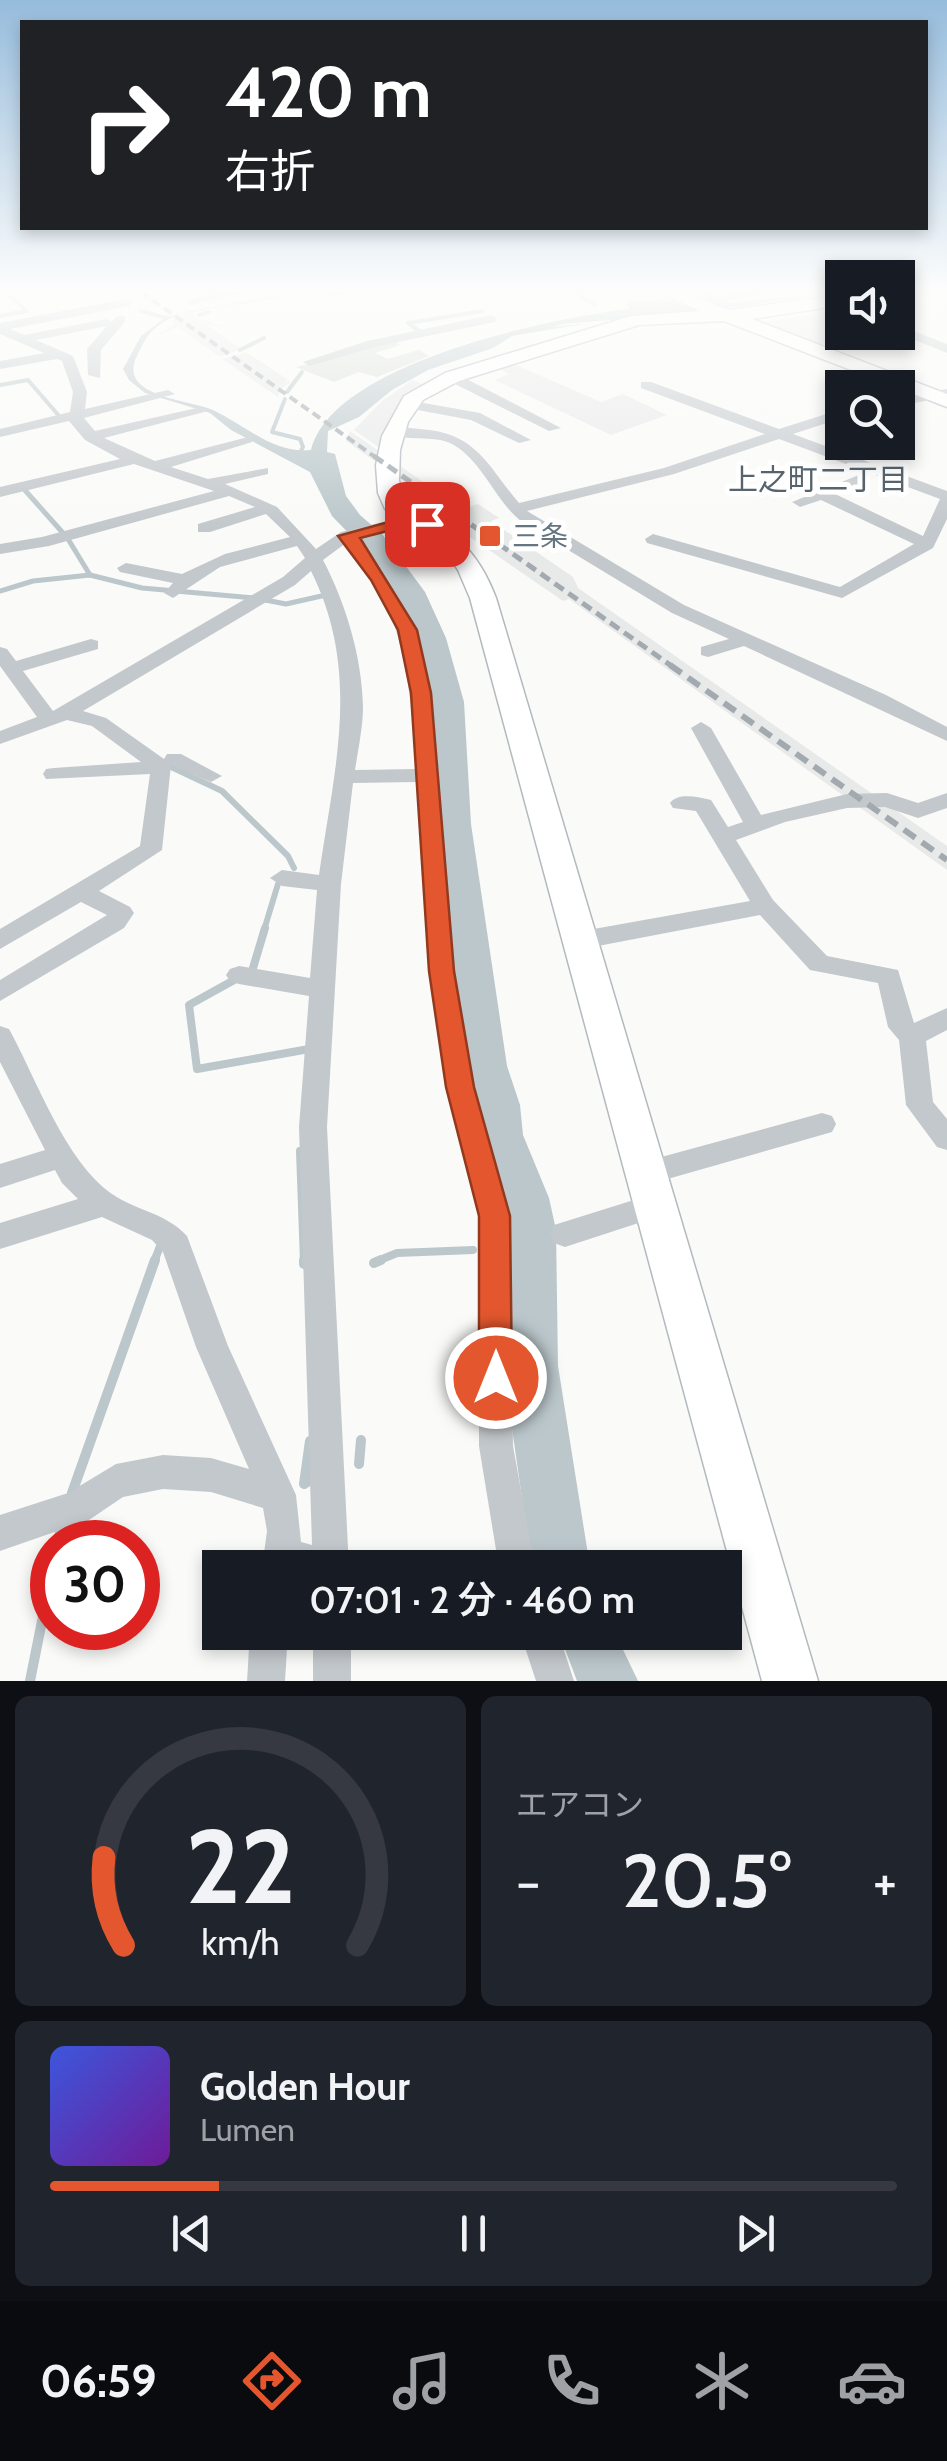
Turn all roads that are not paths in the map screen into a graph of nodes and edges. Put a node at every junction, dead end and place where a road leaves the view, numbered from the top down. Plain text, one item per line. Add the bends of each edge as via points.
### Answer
1 (72, 370) edge
2 (95, 370) edge
3 (472, 370) edge
4 (872, 370) edge
5 (95, 375) dead end
6 (452, 377) junction
7 (646, 385) dead end
8 (162, 395) dead end
9 (942, 396) edge
10 (915, 400) edge
11 (201, 411) dead end
12 (75, 416) junction
13 (402, 418) junction
14 (825, 419) edge
15 (554, 428) dead end
16 (0, 433) edge
17 (782, 433) junction
18 (90, 437) junction
19 (247, 439) dead end
20 (524, 440) dead end
21 (143, 463) junction
22 (263, 470) dead end
23 (859, 480) dead end
24 (216, 488) junction
25 (0, 492) edge
26 (822, 494) junction
27 (947, 499) edge
28 (800, 502) dead end
29 (268, 508) junction
30 (515, 509) junction
31 (417, 519) junction
32 (942, 523) edge
33 (204, 528) dead end
34 (348, 536) junction
35 (653, 539) dead end
36 (299, 540) junction
37 (927, 544) junction
38 (2, 545) edge
39 (317, 558) junction
40 (126, 568) dead end
41 (743, 640) junction
42 (90, 645) dead end
43 (708, 651) dead end
44 (12, 669) edge
45 (0, 692) edge
46 (58, 716) junction
47 (701, 728) dead end
48 (944, 730) edge
49 (0, 738) edge
50 (172, 759) junction
51 (54, 774) dead end
52 (426, 775) junction
53 (211, 776) dead end
54 (344, 776) junction
55 (947, 800) edge
56 (681, 803) dead end
57 (755, 824) junction
58 (722, 837) junction
59 (282, 878) dead end
60 (329, 884) junction
61 (83, 893) junction
62 (765, 906) junction
63 (0, 940) edge
64 (577, 941) junction
65 (239, 975) dead end
66 (324, 990) junction
67 (0, 992) edge
68 (947, 1018) edge
69 (0, 1036) edge
70 (912, 1036) junction
71 (9, 1071) edge
72 (822, 1124) dead end
73 (947, 1139) edge
74 (61, 1156) junction
75 (0, 1176) edge
76 (648, 1190) junction
77 (103, 1204) junction
78 (565, 1234) dead end
79 (0, 1236) edge
80 (278, 1495) junction
81 (0, 1533) edge
82 (282, 1550) edge
83 (329, 1550) edge
84 (514, 1550) edge
85 (267, 1650) edge
86 (332, 1650) edge
87 (544, 1650) edge
88 (266, 1681) edge
89 (332, 1681) edge
90 (554, 1681) edge
91 (790, 1681) edge

1 - 12 street via 80,392
2 - 5 street
3 - 6 street
4 - 9 street
6 - 13 street via 425,390
6 - 15 street
7 - 17 street
8 - 12 street
9 - 10 street
11 - 18 street
12 - 16 street
12 - 18 street
13 - 20 street via 475,416
13 - 30 street via 462,441
13 - 31 street via 384,477 393,504
14 - 17 street
17 - 27 street
17 - 30 street via 669,471
18 - 21 street
19 - 21 street
21 - 24 street
21 - 25 street
22 - 24 street
23 - 26 street
24 - 29 street
24 - 38 street via 42,542
26 - 28 street
26 - 37 street
27 - 32 street
29 - 33 street
29 - 36 street
30 - 41 street via 678,609
31 - 34 street
31 - 64 street via 441,534 477,578
32 - 37 street
34 - 39 street
34 - 52 street via 408,630 421,693
35 - 37 street via 842,593
36 - 39 street
36 - 40 street via 202,568 178,587
39 - 46 street via 273,591
39 - 54 street via 351,682
41 - 43 street
41 - 48 street
42 - 44 street
44 - 45 street
44 - 46 street
46 - 49 street
46 - 50 street via 100,722
47 - 57 street
50 - 51 street
50 - 53 street
50 - 61 street via 151,850
52 - 54 street
52 - 84 street via 441,971 460,1087 494,1216 496,1446
54 - 60 street
55 - 57 street via 918,811 887,800 847,801
56 - 58 street via 703,804
57 - 58 street
58 - 62 street
59 - 60 street
60 - 66 street
61 - 63 street
61 - 67 street via 122,913
62 - 64 street
62 - 70 street via 820,964 889,976 901,1027
64 - 76 street
65 - 66 street
66 - 83 street via 314,1128
68 - 70 street
69 - 71 street
70 - 73 street via 920,1105
71 - 74 street
72 - 76 street
74 - 75 street
74 - 77 street
76 - 78 street
76 - 91 street
77 - 79 street
77 - 80 street via 163,1231 176,1245 212,1347
80 - 81 street via 211,1475 163,1472 116,1482 76,1508
80 - 82 street
85 - 88 street
86 - 89 street
87 - 90 street

